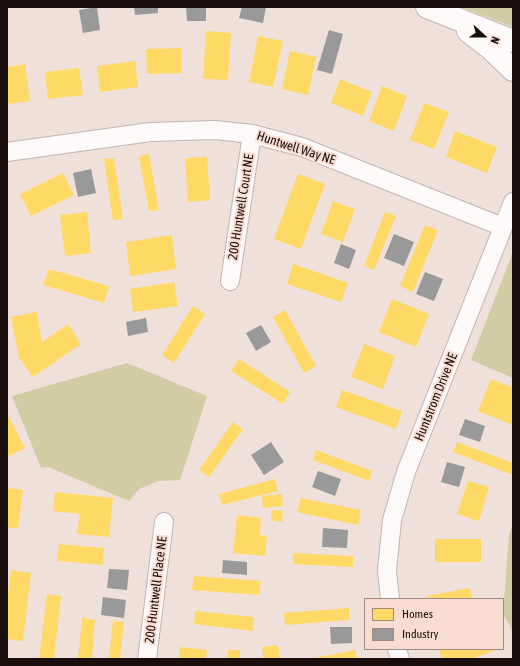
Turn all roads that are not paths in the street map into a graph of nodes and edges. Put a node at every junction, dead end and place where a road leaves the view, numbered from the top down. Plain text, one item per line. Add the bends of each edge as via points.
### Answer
1 (436, 10) edge
2 (513, 41) edge
3 (513, 70) edge
4 (252, 134) junction
5 (7, 152) edge
6 (513, 202) edge
7 (503, 227) junction
8 (230, 281) dead end
9 (164, 522) dead end
10 (390, 598) edge
11 (147, 659) edge

1 - 2 main road
1 - 3 main road via 490,48
4 - 5 street, Huntwell Way NE via 215,130 150,132
4 - 7 street, Huntwell Way NE via 302,147
4 - 8 street, 200 Huntwell Court NE
6 - 7 street, Huntstrom Drive NE
7 - 10 street, Huntstrom Drive NE via 406,472 392,520 387,571
9 - 11 street, 200 Huntwell Place NE

